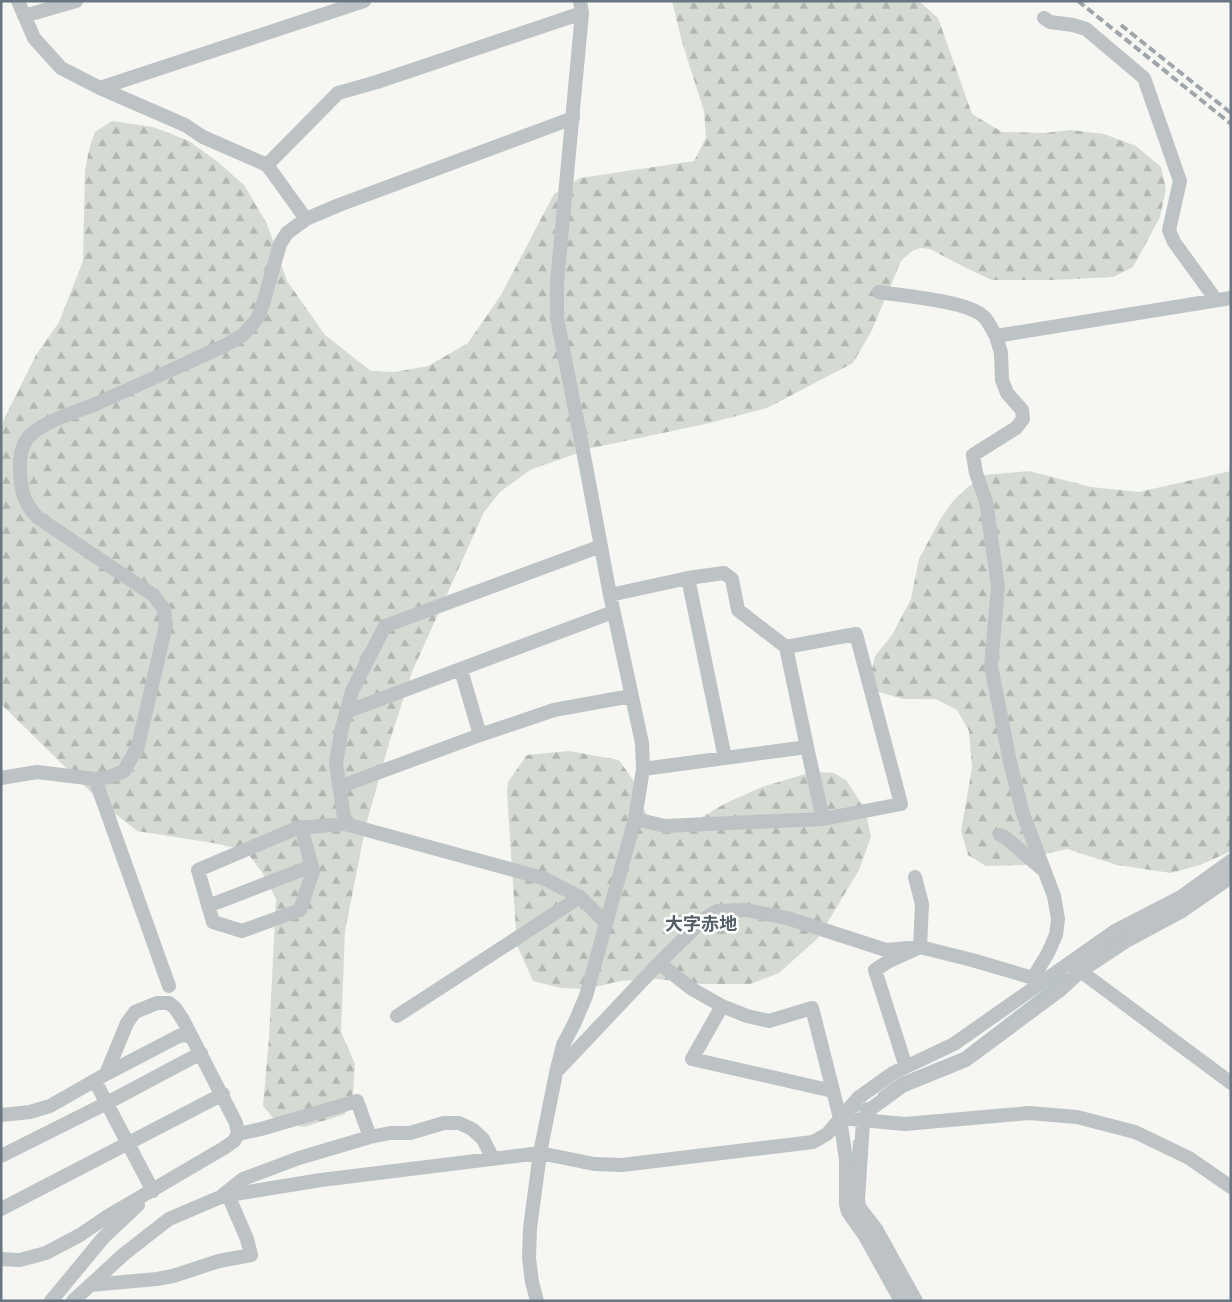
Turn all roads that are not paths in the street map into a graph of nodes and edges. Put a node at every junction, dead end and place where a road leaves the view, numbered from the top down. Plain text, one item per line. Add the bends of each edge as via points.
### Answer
1 (18, 1) edge
2 (76, 1) edge
3 (364, 1) edge
4 (581, 7) edge
5 (24, 16) junction
6 (1044, 18) dead end
7 (100, 88) junction
8 (573, 118) junction
9 (267, 165) junction
10 (306, 219) junction
11 (879, 292) dead end
12 (1224, 301) edge
13 (996, 336) junction
14 (601, 546) junction
15 (688, 578) junction
16 (610, 595) junction
17 (613, 612) junction
18 (786, 647) junction
19 (461, 670) junction
20 (631, 696) junction
21 (346, 712) junction
22 (480, 736) junction
23 (807, 747) junction
24 (725, 758) junction
25 (643, 770) junction
26 (1, 778) edge
27 (95, 778) junction
28 (339, 787) junction
29 (636, 819) junction
30 (823, 819) junction
31 (345, 824) junction
32 (302, 827) junction
33 (1000, 835) dead end
34 (1231, 861) edge
35 (312, 866) junction
36 (1045, 871) junction
37 (915, 876) dead end
38 (1231, 877) edge
39 (580, 897) junction
40 (208, 906) junction
41 (606, 923) junction
42 (920, 947) junction
43 (659, 963) junction
44 (1076, 967) junction
45 (1038, 980) junction
46 (169, 986) dead end
47 (722, 1006) junction
48 (397, 1016) dead end
49 (192, 1038) junction
50 (201, 1053) junction
51 (906, 1068) junction
52 (556, 1073) junction
53 (101, 1077) junction
54 (1231, 1083) edge
55 (833, 1091) junction
56 (223, 1094) junction
57 (107, 1103) junction
58 (1, 1115) edge
59 (840, 1118) junction
60 (863, 1121) junction
61 (238, 1134) junction
62 (370, 1137) junction
63 (129, 1144) junction
64 (540, 1153) junction
65 (1, 1156) edge
66 (492, 1159) junction
67 (1231, 1187) edge
68 (153, 1191) junction
69 (225, 1196) junction
70 (1, 1209) edge
71 (1, 1259) edge
72 (90, 1284) junction
73 (51, 1301) edge
74 (73, 1301) edge
75 (537, 1301) edge
76 (901, 1301) edge
77 (916, 1301) edge

1 - 5 street
2 - 5 street
3 - 7 street
4 - 8 street
4 - 9 street via 377,82 338,93
5 - 7 street via 34,38 62,68
6 - 12 street via 1086,29 1144,78 1180,180 1169,230 1211,293
7 - 9 street
8 - 10 street
8 - 14 street via 557,282 557,318
9 - 10 street
10 - 27 street via 287,233 280,244 260,312 243,335 52,422 27,440 20,458 21,486 27,504 37,517 153,595 164,609 166,625 138,746 124,771
11 - 13 street via 973,310 984,316
12 - 13 street
13 - 36 street via 1001,352 1002,380 1022,410 1023,419 1016,428 973,456 986,501 998,586 991,666 1023,814
14 - 16 street
14 - 21 street via 385,626 352,691
15 - 16 street
15 - 18 street via 724,573 732,579 738,610
15 - 24 street
16 - 17 street
17 - 19 street
17 - 20 street
18 - 23 street
18 - 30 street via 856,634 901,804
19 - 21 street
19 - 22 street
20 - 22 street via 554,710
20 - 25 street via 642,743
21 - 28 street via 336,763
22 - 28 street
23 - 24 street
23 - 30 street
24 - 25 street
25 - 29 street
26 - 27 street via 38,772
27 - 46 street
28 - 31 street
29 - 30 street via 664,826
29 - 41 street
31 - 32 street
31 - 39 street via 543,878
32 - 35 street
32 - 40 street via 198,870
33 - 36 street
34 - 44 street via 1181,898 1115,931
35 - 40 street
35 - 40 street via 300,910 242,931 213,922
36 - 45 street via 1058,919 1056,935
37 - 42 street via 922,904
38 - 44 street via 1182,911
39 - 41 street
39 - 48 street
41 - 52 street via 586,996 563,1045
42 - 43 street via 886,950 787,918 746,910 717,911 704,919
42 - 45 street
42 - 51 street via 889,960 875,970
43 - 47 street via 692,989
43 - 52 street
44 - 45 street
44 - 54 street
44 - 60 street via 1060,992 966,1060 902,1086 868,1111
45 - 51 street via 1019,1000 954,1044
47 - 55 street via 769,1021 812,1008
47 - 55 street via 692,1059
49 - 50 street
49 - 53 street via 179,1036
49 - 53 street via 169,1003 157,1003 135,1012
50 - 56 street
50 - 57 street
51 - 59 street via 858,1098
52 - 64 street
53 - 57 street
53 - 58 street via 50,1106
55 - 59 street
56 - 61 street
56 - 63 street
57 - 63 street
57 - 65 street
59 - 60 street
59 - 64 street via 827,1134 813,1142 622,1165 594,1164
59 - 76 street via 848,1212
60 - 67 street via 905,1124 1029,1113 1077,1117 1135,1132 1189,1158
60 - 77 street via 859,1207 876,1229
61 - 62 street via 357,1102
61 - 68 street via 224,1148
62 - 66 street via 459,1123 483,1139
62 - 69 street via 243,1179
63 - 68 street
63 - 70 street
64 - 66 street
64 - 75 street via 529,1258
66 - 69 street via 321,1180
68 - 71 street via 46,1253 20,1260
68 - 73 street via 103,1238
69 - 72 street via 170,1219
69 - 72 street via 247,1239 251,1255 165,1278
72 - 74 street

